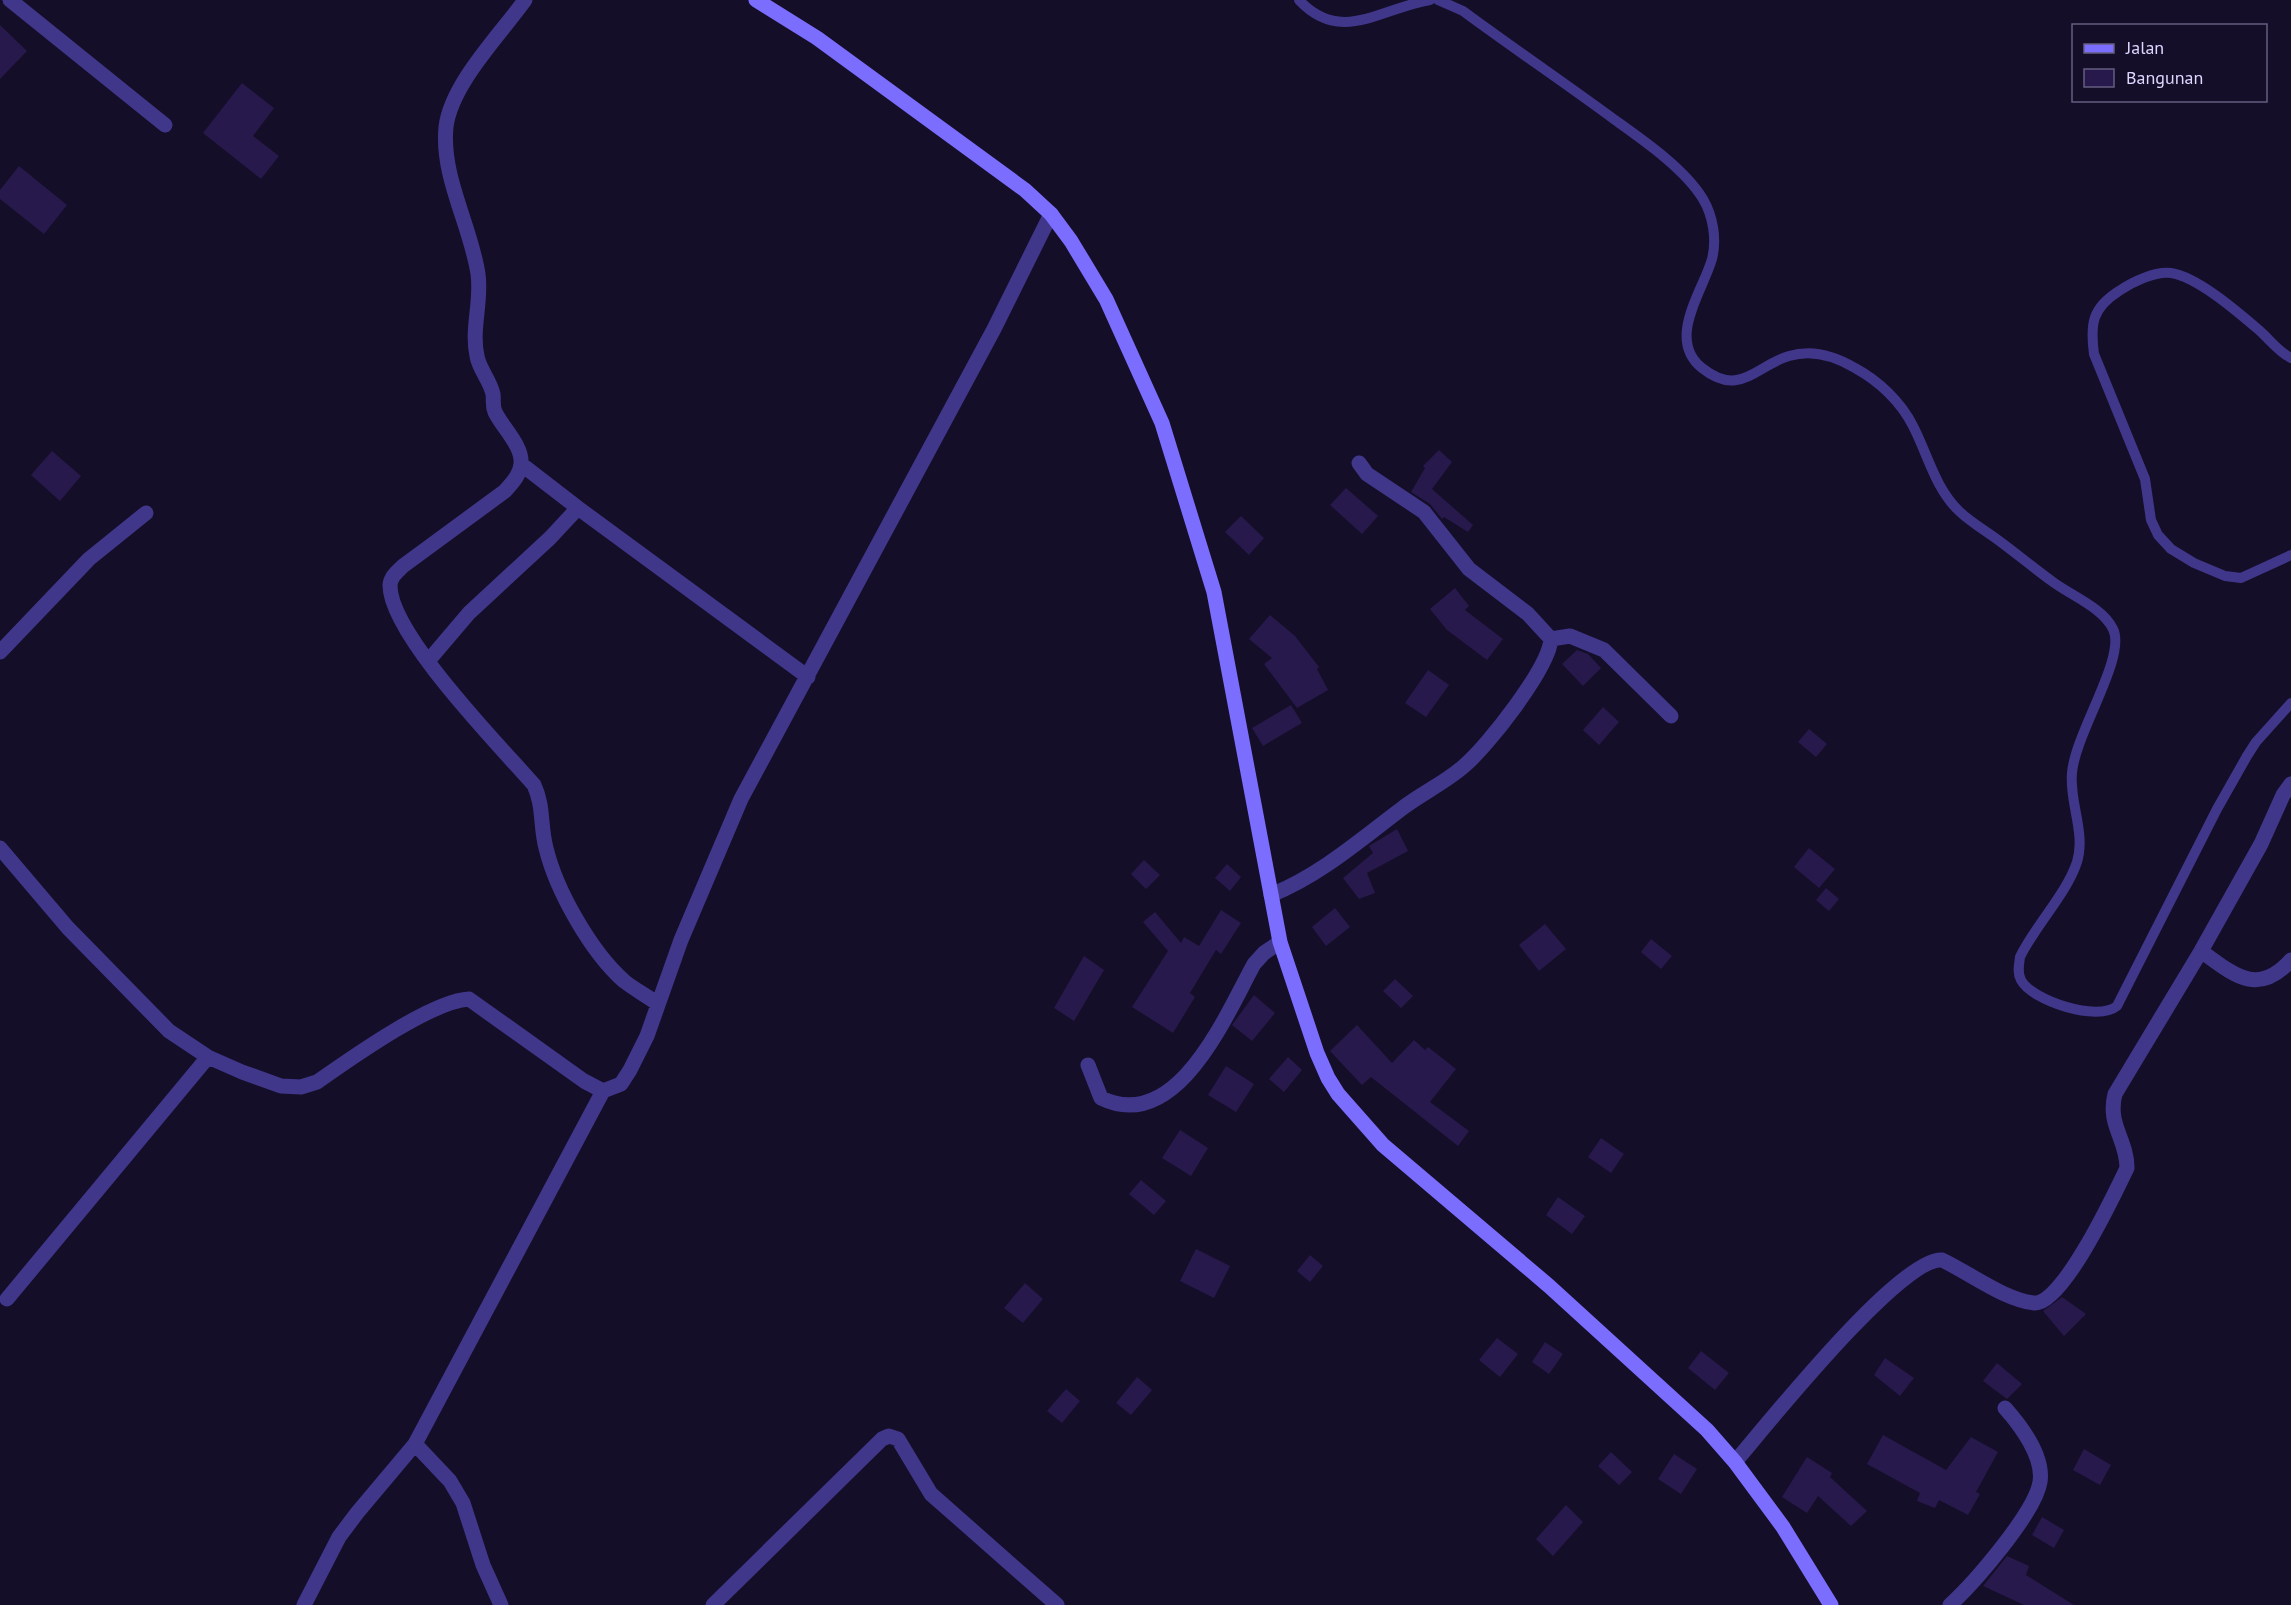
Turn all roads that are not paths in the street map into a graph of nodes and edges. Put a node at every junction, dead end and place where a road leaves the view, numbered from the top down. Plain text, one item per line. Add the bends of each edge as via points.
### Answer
1 (10, 0) edge
2 (525, 0) edge
3 (756, 0) edge
4 (1299, 0) edge
5 (1430, 0) edge
6 (1438, 0) edge
7 (165, 125) dead end
8 (1051, 214) junction
9 (2291, 358) edge
10 (1359, 463) dead end
11 (521, 464) junction
12 (578, 508) junction
13 (146, 513) dead end
14 (2291, 555) edge
15 (1551, 639) junction
16 (0, 652) edge
17 (429, 660) junction
18 (808, 677) junction
19 (2291, 703) edge
20 (1671, 716) dead end
21 (2291, 784) edge
22 (0, 848) edge
23 (1271, 895) junction
24 (1280, 942) junction
25 (2201, 951) junction
26 (2291, 960) edge
27 (658, 1004) junction
28 (208, 1057) junction
29 (1088, 1065) dead end
30 (603, 1091) junction
31 (7, 1299) dead end
32 (2005, 1408) dead end
33 (415, 1444) junction
34 (1735, 1462) junction
35 (304, 1605) edge
36 (501, 1605) edge
37 (713, 1605) edge
38 (1057, 1605) edge
39 (1831, 1605) edge
40 (1950, 1605) edge

1 - 7 street
2 - 11 street via 456,98 446,129 453,186 478,275 477,357 493,394 495,411 520,453
3 - 8 main road via 817,39 1006,176
4 - 5 lane via 1310,11 1343,24
6 - 19 lane via 1463,11 1641,139 1676,168 1702,198 1712,222 1714,247 1686,331 1692,358 1701,368 1734,381 1762,372 1778,360 1806,352 1826,355 1857,368 1894,398 1912,425 1945,494 1959,512 2098,612 2114,629 2116,657 2073,759 2071,777 2080,843 2075,867 2020,957 2021,981 2031,990 2072,1010 2098,1014 2117,1006 2242,765 2256,742
8 - 18 street
8 - 23 main road via 1106,299 1162,423 1214,592
9 - 14 lane via 2222,301 2171,273 2148,277 2104,300 2091,334 2094,354 2145,479 2151,520 2158,535 2184,559 2226,576 2252,576
10 - 15 street via 1367,474 1424,512 1469,569 1528,614
11 - 12 street
11 - 17 street via 505,491 393,575 390,586 394,606 403,626
12 - 17 street via 469,613
12 - 18 street
13 - 16 street via 89,559
15 - 20 street via 1570,636 1604,650
15 - 23 street via 1525,690 1499,728 1465,766 1296,885
17 - 27 street via 534,785 546,849 596,949 624,981
18 - 27 street via 741,798
21 - 25 street
22 - 28 street via 68,928 169,1031
23 - 24 main road
24 - 29 street via 1254,964 1206,1052 1174,1087 1146,1101 1116,1105 1101,1098
24 - 34 main road via 1317,1053 1338,1094 1355,1115 1383,1145 1665,1391
25 - 26 street via 2233,974 2255,981 2272,978
25 - 34 street via 2115,1094 2111,1110 2127,1154 2127,1168 2057,1291 2036,1303 2020,1299 1942,1260 1931,1261 1865,1315
27 - 30 street via 630,1070 621,1084
28 - 30 street via 281,1086 301,1087 317,1082 443,1006 469,999
28 - 31 street
30 - 33 street
32 - 40 street via 2028,1440 2038,1461 2041,1480 2012,1533
33 - 35 street via 339,1537
33 - 36 street via 450,1481 463,1503
34 - 39 main road via 1783,1527
37 - 38 street via 889,1436 898,1439 932,1494

